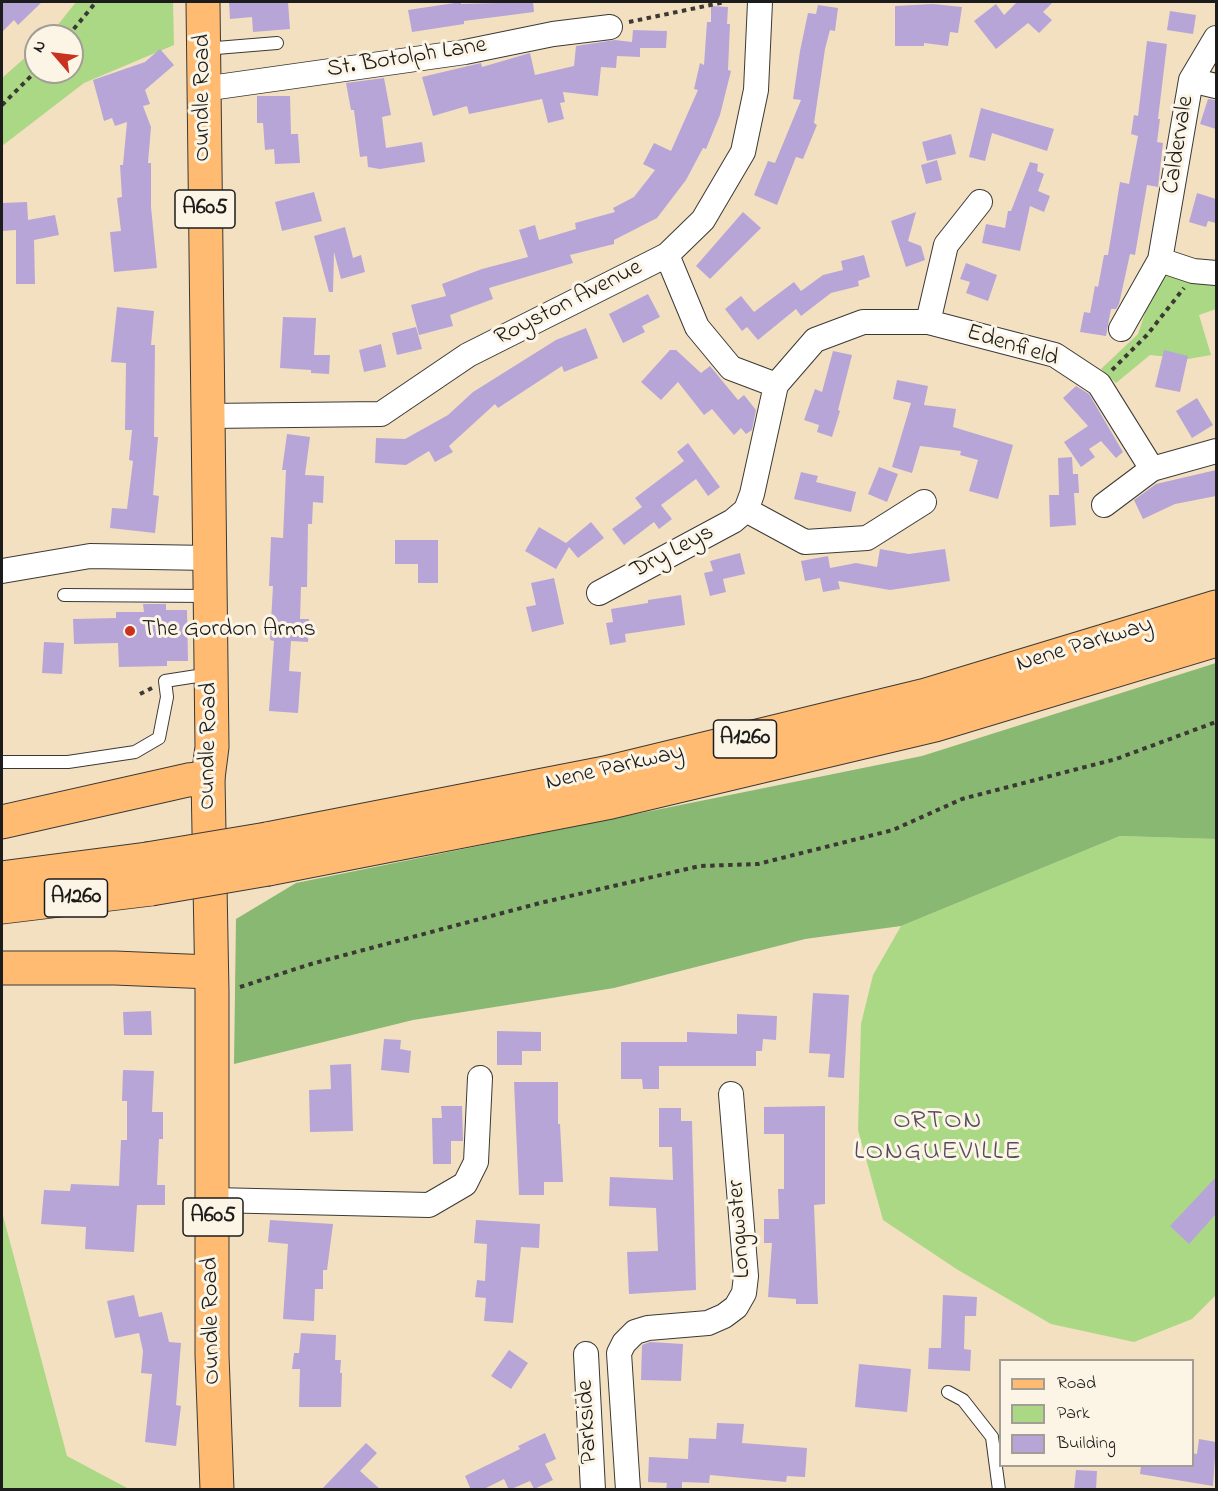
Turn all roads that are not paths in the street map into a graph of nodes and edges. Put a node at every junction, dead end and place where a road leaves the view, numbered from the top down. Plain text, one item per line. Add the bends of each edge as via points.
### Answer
1 (203, 2) edge
2 (760, 2) edge
3 (610, 27) road end
4 (1216, 38) edge
5 (277, 44) dead end
6 (203, 49) junction
7 (1191, 80) junction
8 (1216, 86) edge
9 (203, 89) junction
10 (980, 202) dead end
11 (667, 255) junction
12 (1161, 260) junction
13 (1205, 272) edge
14 (928, 322) junction
15 (1121, 329) dead end
16 (776, 385) junction
17 (208, 416) junction
18 (1216, 451) edge
19 (1152, 470) junction
20 (924, 502) dead end
21 (1104, 506) dead end
22 (746, 510) junction
23 (210, 558) junction
24 (2, 571) edge
25 (599, 593) dead end
26 (64, 594) dead end
27 (210, 596) junction
28 (1216, 607) edge
29 (1216, 640) edge
30 (211, 674) junction
31 (2, 762) edge
32 (208, 778) junction
33 (2, 822) edge
34 (267, 854) junction
35 (149, 874) junction
36 (2, 878) edge
37 (2, 907) edge
38 (2, 968) edge
39 (210, 972) junction
40 (480, 1078) dead end
41 (730, 1094) dead end
42 (213, 1200) junction
43 (586, 1354) dead end
44 (948, 1392) dead end
45 (217, 1490) edge
46 (593, 1490) edge
47 (628, 1490) edge
48 (999, 1490) edge

1 - 6 main road, Oundle Road / A605
2 - 11 street, Royston Avenue via 756,90 742,152 703,220
3 - 9 street, St. Botolph Lane
4 - 7 street, Caldervale
5 - 6 lane
6 - 9 main road, Oundle Road / A605
7 - 8 street
7 - 12 street, Caldervale
9 - 17 main road, Oundle Road / A605
10 - 14 street via 946,245
11 - 16 street via 697,327 724,360 731,368
11 - 17 street, Royston Avenue via 468,355 381,414
12 - 13 street
12 - 15 street, Caldervale
14 - 16 street via 863,322 815,340
14 - 19 street, Edenfield via 1055,355 1099,384
16 - 22 street
17 - 23 main road, Oundle Road / A605
18 - 19 street
19 - 21 street
20 - 22 street via 867,538 805,542
22 - 25 street, Dry Leys via 733,521
23 - 24 street via 90,556
23 - 27 main road, Oundle Road / A605
26 - 27 lane
27 - 30 main road, Oundle Road / A605
28 - 34 main road, Nene Parkway / A1260 via 903,700
29 - 34 main road, Nene Parkway / A1260 via 923,727 611,802
30 - 31 lane via 165,681 159,738 135,752 68,762
30 - 32 main road, Oundle Road / A605 via 212,747
32 - 33 main road
32 - 39 main road, Oundle Road / A605
34 - 35 main road, Nene Parkway / A1260, bridge
35 - 36 main road, Nene Parkway / A1260
35 - 37 main road, Nene Parkway / A1260
38 - 39 main road
39 - 42 main road, Oundle Road / A605
40 - 42 street via 476,1162 465,1184 429,1205
41 - 47 street, Longwater via 746,1276 744,1293 736,1307 708,1323 648,1328 635,1332 624,1343 619,1353
42 - 45 main road, Oundle Road / A605 via 212,1355
43 - 46 street, Parkside
44 - 48 lane via 963,1400 992,1437

